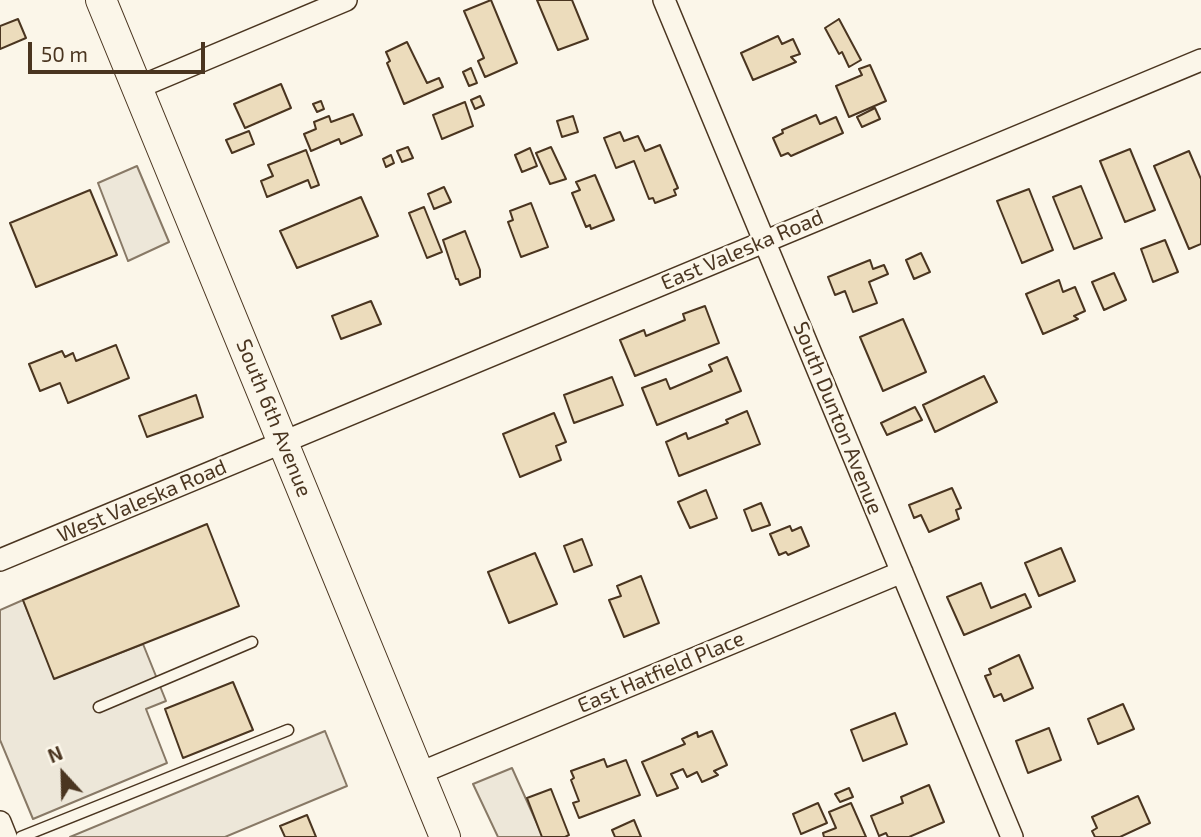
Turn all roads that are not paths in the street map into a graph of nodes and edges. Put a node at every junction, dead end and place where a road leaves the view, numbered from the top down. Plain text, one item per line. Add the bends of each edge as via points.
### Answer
1 (101, 0) edge
2 (346, 0) edge
3 (664, 0) edge
4 (1201, 60) edge
5 (137, 88) junction
6 (765, 240) junction
7 (284, 442) junction
8 (0, 560) edge
9 (902, 572) junction
10 (252, 642) dead end
11 (99, 707) dead end
12 (288, 730) dead end
13 (420, 773) junction
14 (0, 822) edge
15 (6, 837) edge
16 (21, 837) edge
17 (445, 837) edge
18 (1012, 837) edge

1 - 5 street, South 6th Avenue
2 - 5 street
3 - 6 street, South Dunton Avenue
4 - 6 street, East Valeska Road
5 - 7 street, South 6th Avenue
6 - 7 street, East Valeska Road
6 - 9 street, South Dunton Avenue
7 - 8 street, West Valeska Road
7 - 13 street, South 6th Avenue
9 - 13 street, East Hatfield Place
9 - 18 street, South Dunton Avenue
10 - 11 lane
12 - 16 lane
13 - 17 street, South 6th Avenue
14 - 15 street

